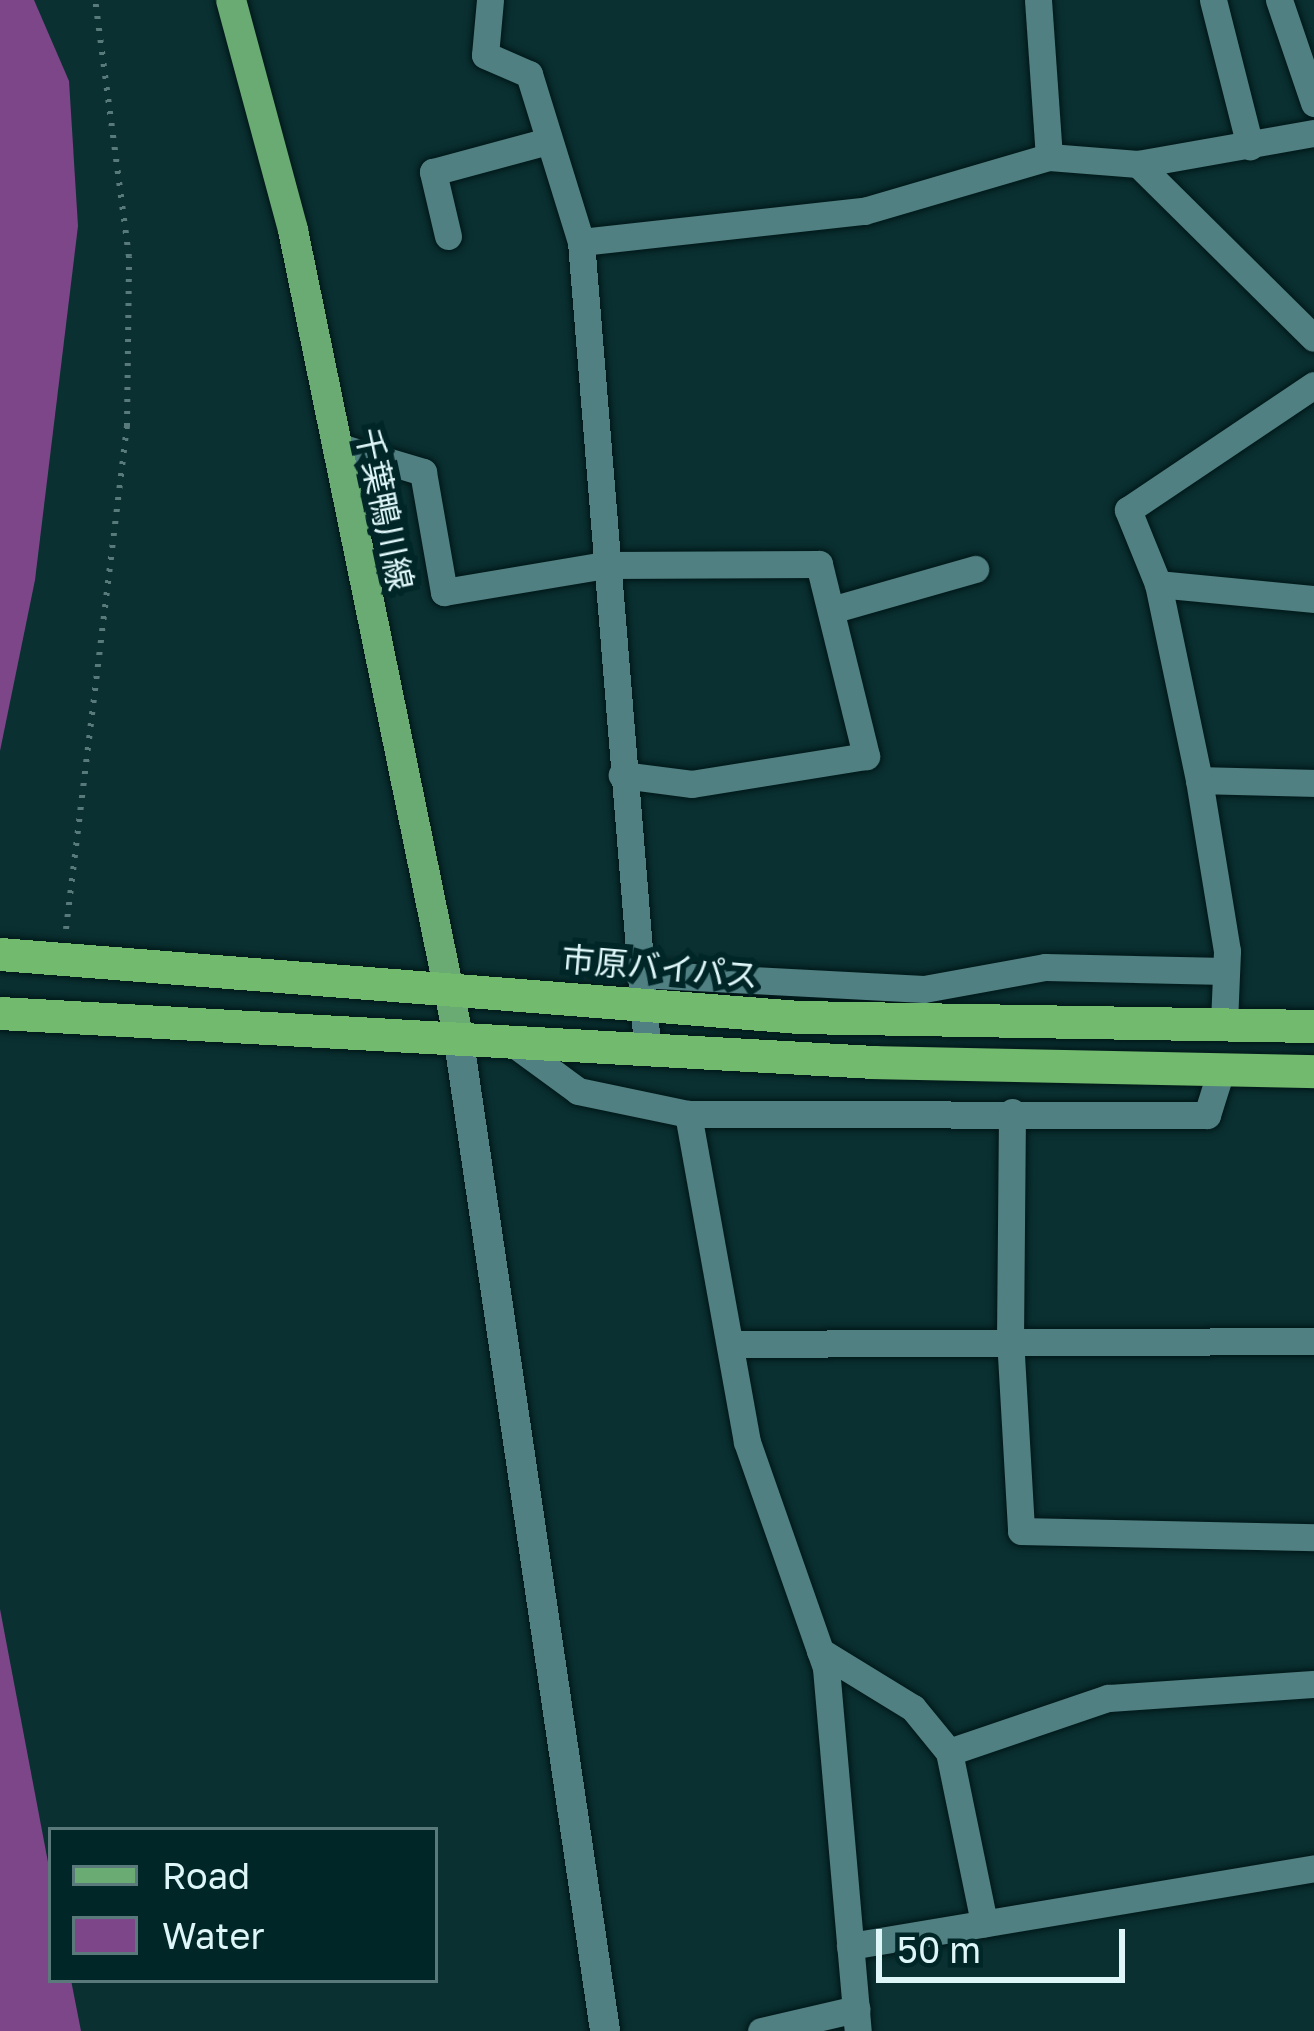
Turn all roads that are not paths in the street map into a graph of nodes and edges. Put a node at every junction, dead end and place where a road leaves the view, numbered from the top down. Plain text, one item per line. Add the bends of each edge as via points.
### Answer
1 (231, 0) edge
2 (490, 0) edge
3 (1038, 0) edge
4 (1213, 0) edge
5 (1279, 0) edge
6 (1314, 103) edge
7 (1314, 133) edge
8 (548, 142) junction
9 (1250, 146) junction
10 (1049, 157) junction
11 (1138, 164) junction
12 (448, 236) dead end
13 (580, 242) junction
14 (1314, 338) edge
15 (1314, 385) edge
16 (336, 446) junction
17 (606, 565) junction
18 (975, 568) dead end
19 (1157, 584) junction
20 (1314, 598) edge
21 (830, 610) junction
22 (622, 775) junction
23 (1199, 780) junction
24 (1314, 782) edge
25 (0, 954) edge
26 (1226, 971) junction
27 (454, 985) junction
28 (639, 991) junction
29 (0, 1013) edge
30 (1224, 1023) junction
31 (1314, 1026) edge
32 (458, 1035) junction
33 (507, 1038) junction
34 (647, 1047) junction
35 (1222, 1067) junction
36 (1314, 1071) edge
37 (1012, 1112) junction
38 (688, 1114) junction
39 (1010, 1338) junction
40 (1314, 1341) edge
41 (733, 1344) junction
42 (1314, 1537) edge
43 (820, 1651) junction
44 (1314, 1684) edge
45 (950, 1752) junction
46 (1314, 1868) edge
47 (984, 1923) junction
48 (850, 1946) junction
49 (857, 2020) edge
50 (605, 2031) edge
51 (761, 2031) edge

1 - 16 main road, 千葉鴨川線 via 293,230
2 - 8 street via 485,55 529,74
3 - 10 street
4 - 9 street
5 - 6 street
7 - 9 street
8 - 12 street via 433,172
8 - 13 street
9 - 11 street
10 - 11 street
10 - 13 street via 865,211
11 - 14 street
13 - 17 street
15 - 19 street via 1128,510
16 - 17 street via 423,472 444,592
16 - 27 main road, 千葉鴨川線
17 - 21 street via 819,564
17 - 22 street
18 - 21 street
19 - 20 street
19 - 23 street
21 - 22 street via 866,756 692,784
22 - 28 street
23 - 24 street
23 - 26 street
25 - 27 highway, 市原バイパス
26 - 28 street via 1045,967 924,988
26 - 30 street
27 - 28 highway, 市原バイパス
27 - 32 main road, 千葉鴨川線
28 - 30 highway, 市原バイパス via 936,1023
28 - 34 street
29 - 32 highway
30 - 31 highway, 市原バイパス
32 - 33 highway
32 - 50 street
33 - 34 highway
33 - 38 street via 578,1091
34 - 35 highway via 874,1061
35 - 36 highway
35 - 37 street via 1207,1115
37 - 38 street
37 - 39 street
38 - 41 street
39 - 40 street
39 - 41 street
39 - 42 street via 1022,1531
41 - 43 street via 747,1442
43 - 45 street via 913,1708
43 - 48 street
44 - 45 street via 1108,1698
45 - 47 street
46 - 47 street
47 - 48 street
48 - 49 street
49 - 51 street

